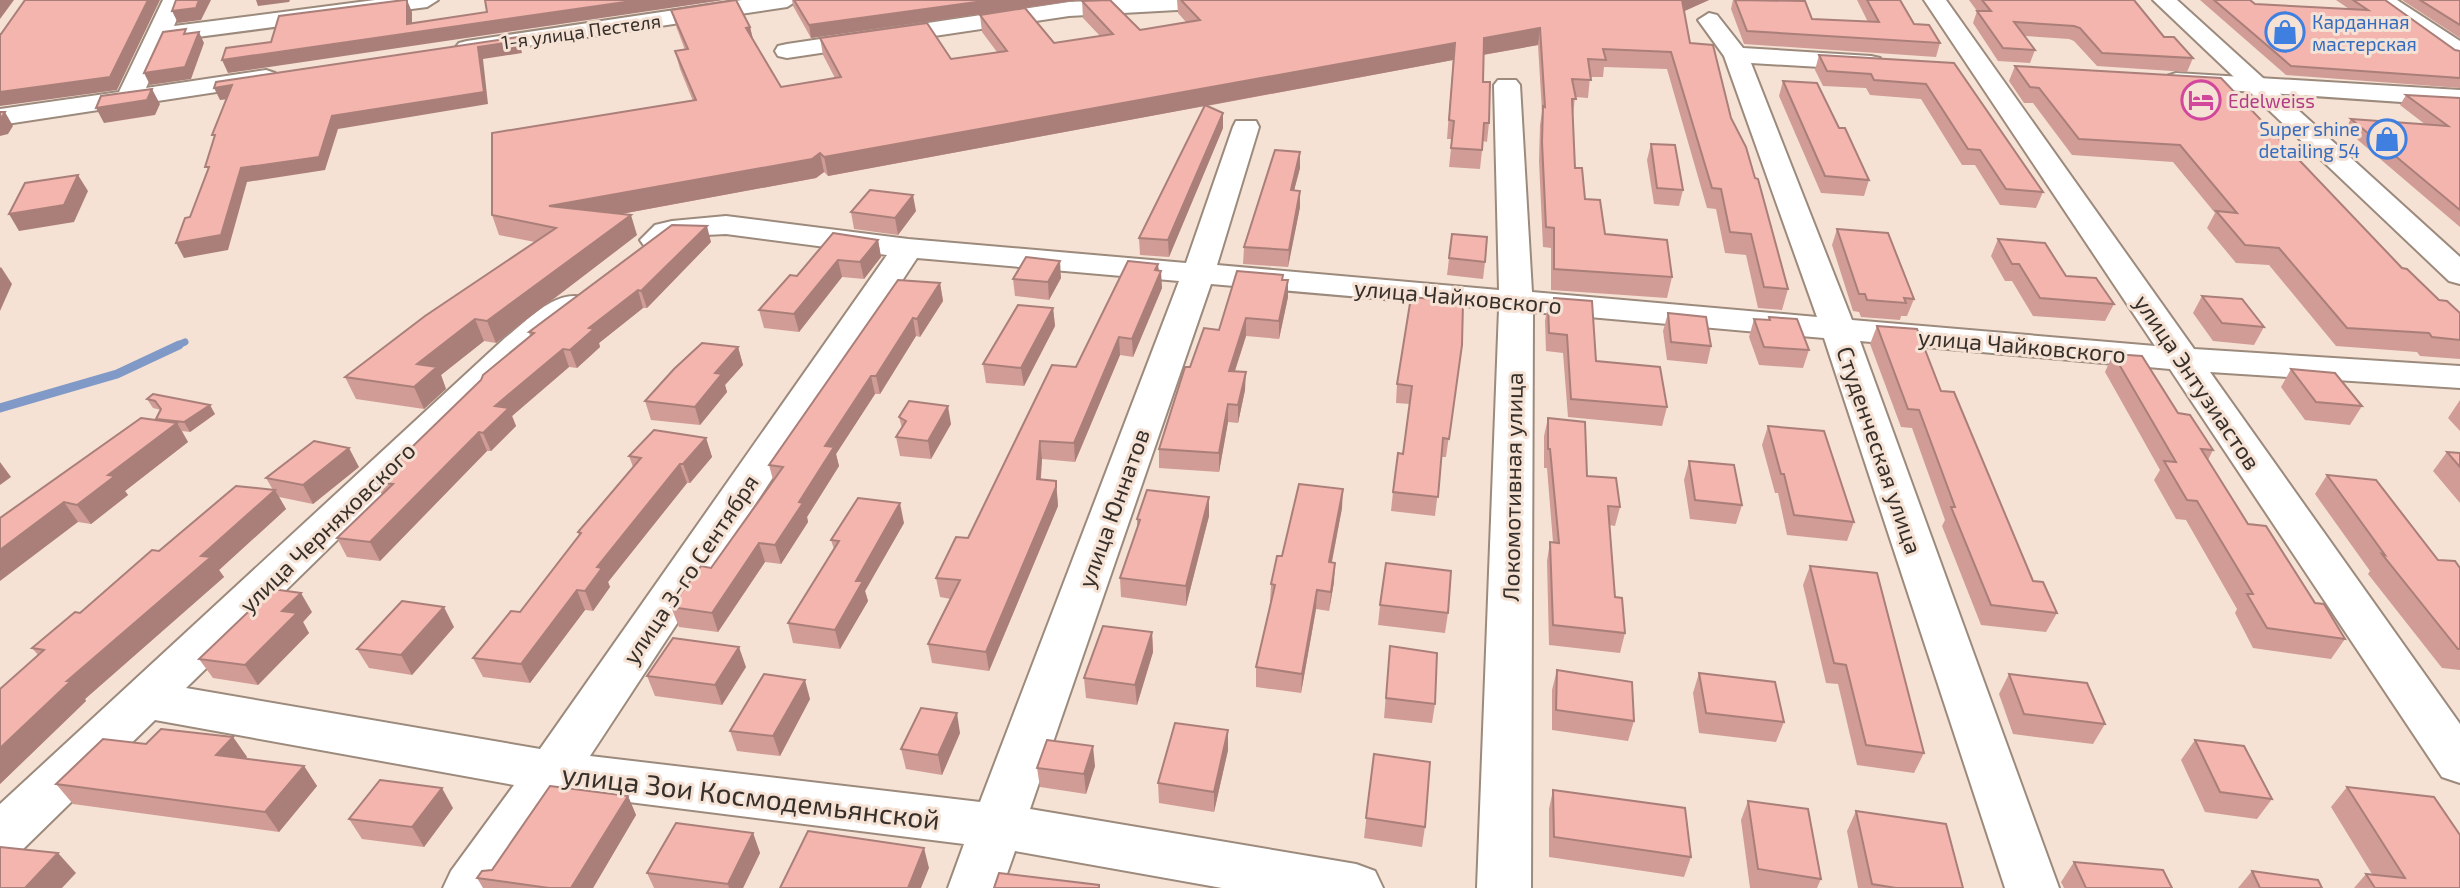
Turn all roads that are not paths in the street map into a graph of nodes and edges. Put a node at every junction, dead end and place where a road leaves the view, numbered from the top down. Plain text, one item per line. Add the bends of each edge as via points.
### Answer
1 (174, 0) edge
2 (427, 0) edge
3 (1231, 0) edge
4 (1935, 0) edge
5 (2164, 0) edge
6 (2382, 0) edge
7 (771, 1) edge
8 (326, 7) edge
9 (1709, 20) dead end
10 (158, 35) junction
11 (787, 51) junction
12 (440, 52) edge
13 (2460, 52) edge
14 (1737, 55) junction
15 (1889, 64) edge
16 (291, 74) edge
17 (799, 74) dead end
18 (2148, 79) edge
19 (1507, 85) dead end
20 (2256, 85) junction
21 (2460, 98) edge
22 (128, 99) junction
23 (0, 117) edge
24 (1246, 127) dead end
25 (666, 232) joint
26 (908, 248) junction
27 (1199, 272) junction
28 (2460, 274) edge
29 (1516, 302) junction
30 (1838, 328) junction
31 (2181, 359) junction
32 (2460, 377) edge
33 (147, 700) junction
34 (2460, 763) edge
35 (552, 772) junction
36 (998, 825) junction
37 (0, 837) edge
38 (470, 888) edge
39 (975, 888) edge
40 (1356, 888) edge
41 (1504, 888) edge
42 (2032, 888) edge

1 - 10 street
2 - 8 street
3 - 11 street via 1069,9
4 - 31 street, улица Энтузиастов
5 - 20 street
6 - 13 street
7 - 11 street
7 - 12 street, 1-я улица Пестеля
8 - 10 street
9 - 14 street, Студенческая улица
10 - 22 street
11 - 17 street
14 - 15 street
14 - 30 street, Студенческая улица
16 - 22 street
18 - 20 street
19 - 29 street, Локомотивная улица
20 - 21 street
20 - 28 street
22 - 23 street
24 - 27 street, улица Юннатов
25 - 26 street, улица Чайковского via 726,225
25 - 33 street, улица Черняховского via 517,345
26 - 27 street, улица Чайковского
26 - 35 street, улица 3-го Сентября
27 - 29 street, улица Чайковского
27 - 36 street, улица Юннатов
29 - 30 street, улица Чайковского
29 - 41 street, Локомотивная улица
30 - 31 street, улица Чайковского
30 - 42 street, Студенческая улица
31 - 32 street, улица Чайковского
31 - 34 street, улица Энтузиастов
33 - 35 street, улица Зои Космодемьянской
33 - 37 street, улица Черняховского
35 - 36 street, улица Зои Космодемьянской
35 - 38 street, улица 3-го Сентября
36 - 39 street, улица Юннатов
36 - 40 street, улица Зои Космодемьянской

